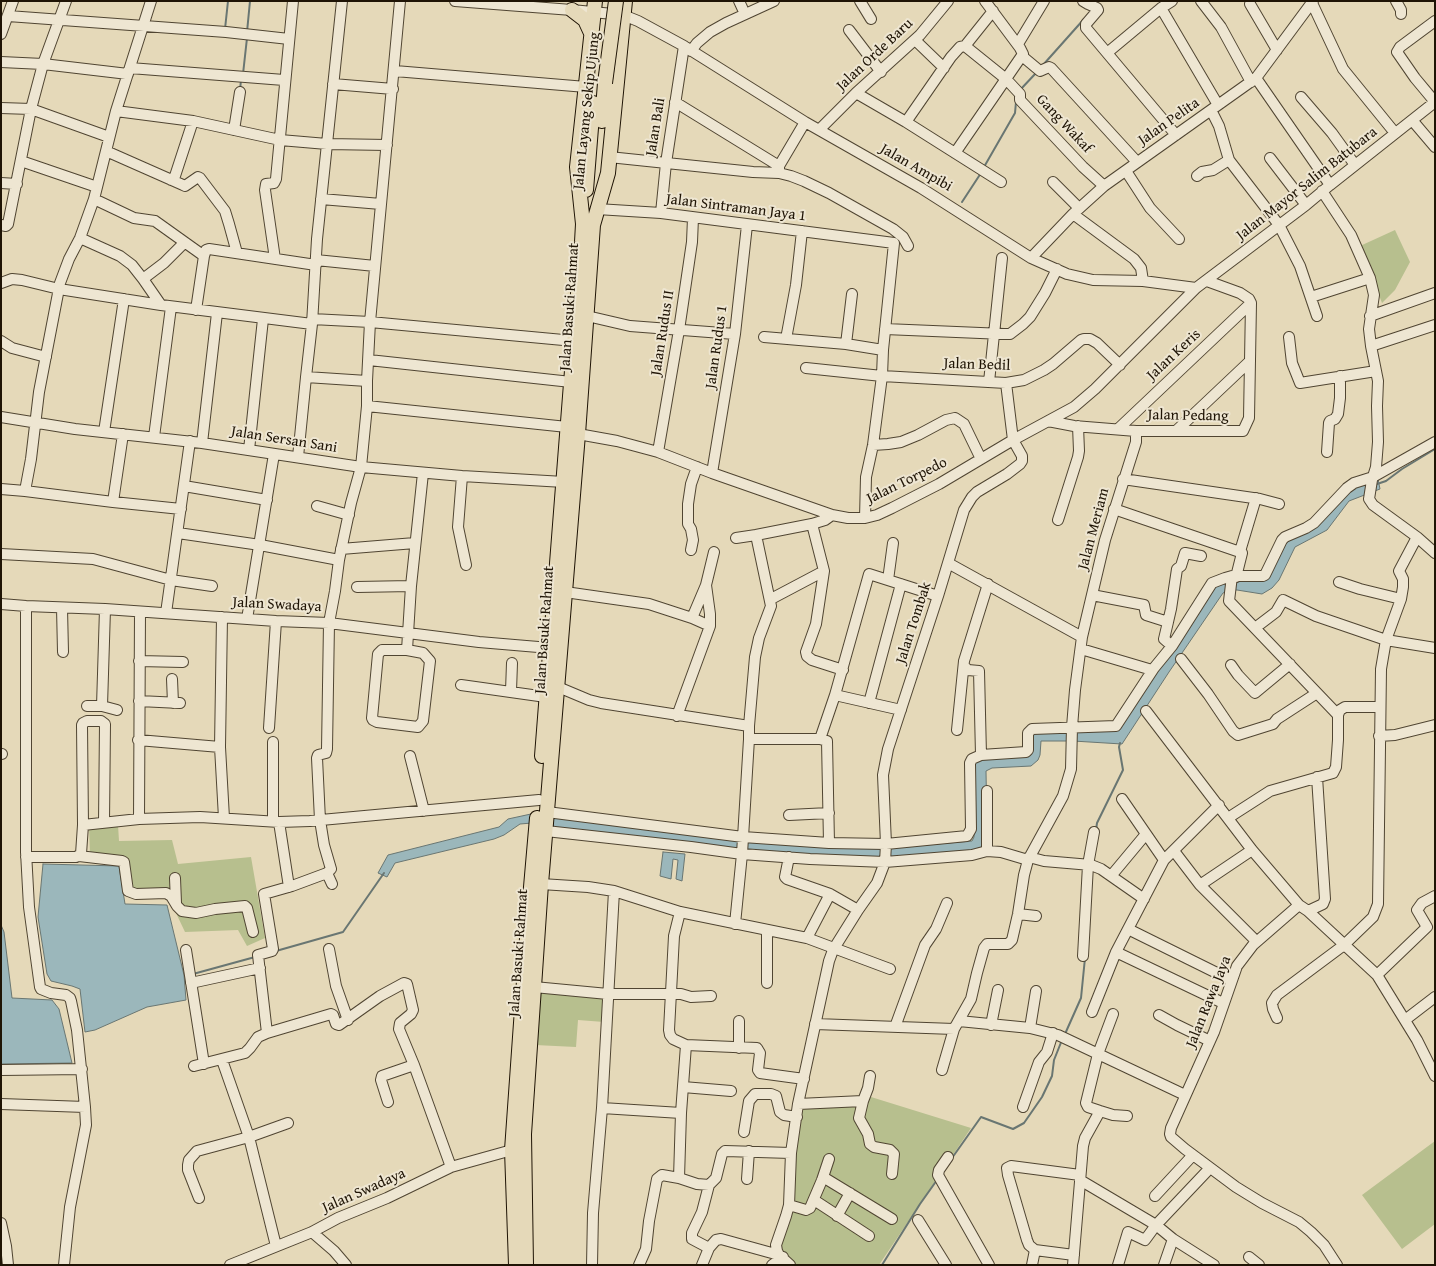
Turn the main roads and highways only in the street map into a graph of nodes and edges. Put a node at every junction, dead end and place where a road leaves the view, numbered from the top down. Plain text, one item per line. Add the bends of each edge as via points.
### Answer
1 (607, 1) edge
2 (616, 1) edge
3 (625, 1) edge
4 (593, 6) edge
5 (591, 37) junction
6 (620, 48) junction
7 (595, 84) junction
8 (588, 225) junction
9 (573, 430) junction
10 (543, 809) junction
11 (543, 829) junction
12 (516, 1265) edge
13 (526, 1265) edge

1 - 7 highway, Jalan Layang Sekip Ujung
2 - 7 highway, Jalan Layang Sekip Ujung, bridge
3 - 6 highway, Jalan Basuki Rahmat
4 - 5 highway, Jalan Basuki Rahmat
4 - 5 highway via 572,10 585,20
5 - 6 highway via 597,30 609,30 614,34
5 - 7 highway, Jalan Basuki Rahmat
6 - 8 highway, Jalan Basuki Rahmat via 608,173 597,209
7 - 8 highway, Jalan Layang Sekip Ujung
7 - 8 highway, Jalan Basuki Rahmat via 577,167
8 - 9 highway, Jalan Basuki Rahmat via 587,316
8 - 9 highway, Jalan Basuki Rahmat via 574,341 571,382
9 - 10 highway, Jalan Basuki Rahmat via 558,687
9 - 10 highway, Jalan Basuki Rahmat via 564,482 546,696
10 - 11 highway, Jalan Basuki Rahmat
11 - 12 highway, Jalan Basuki Rahmat via 529,910 512,1150
11 - 13 highway, Jalan Basuki Rahmat via 524,1134

